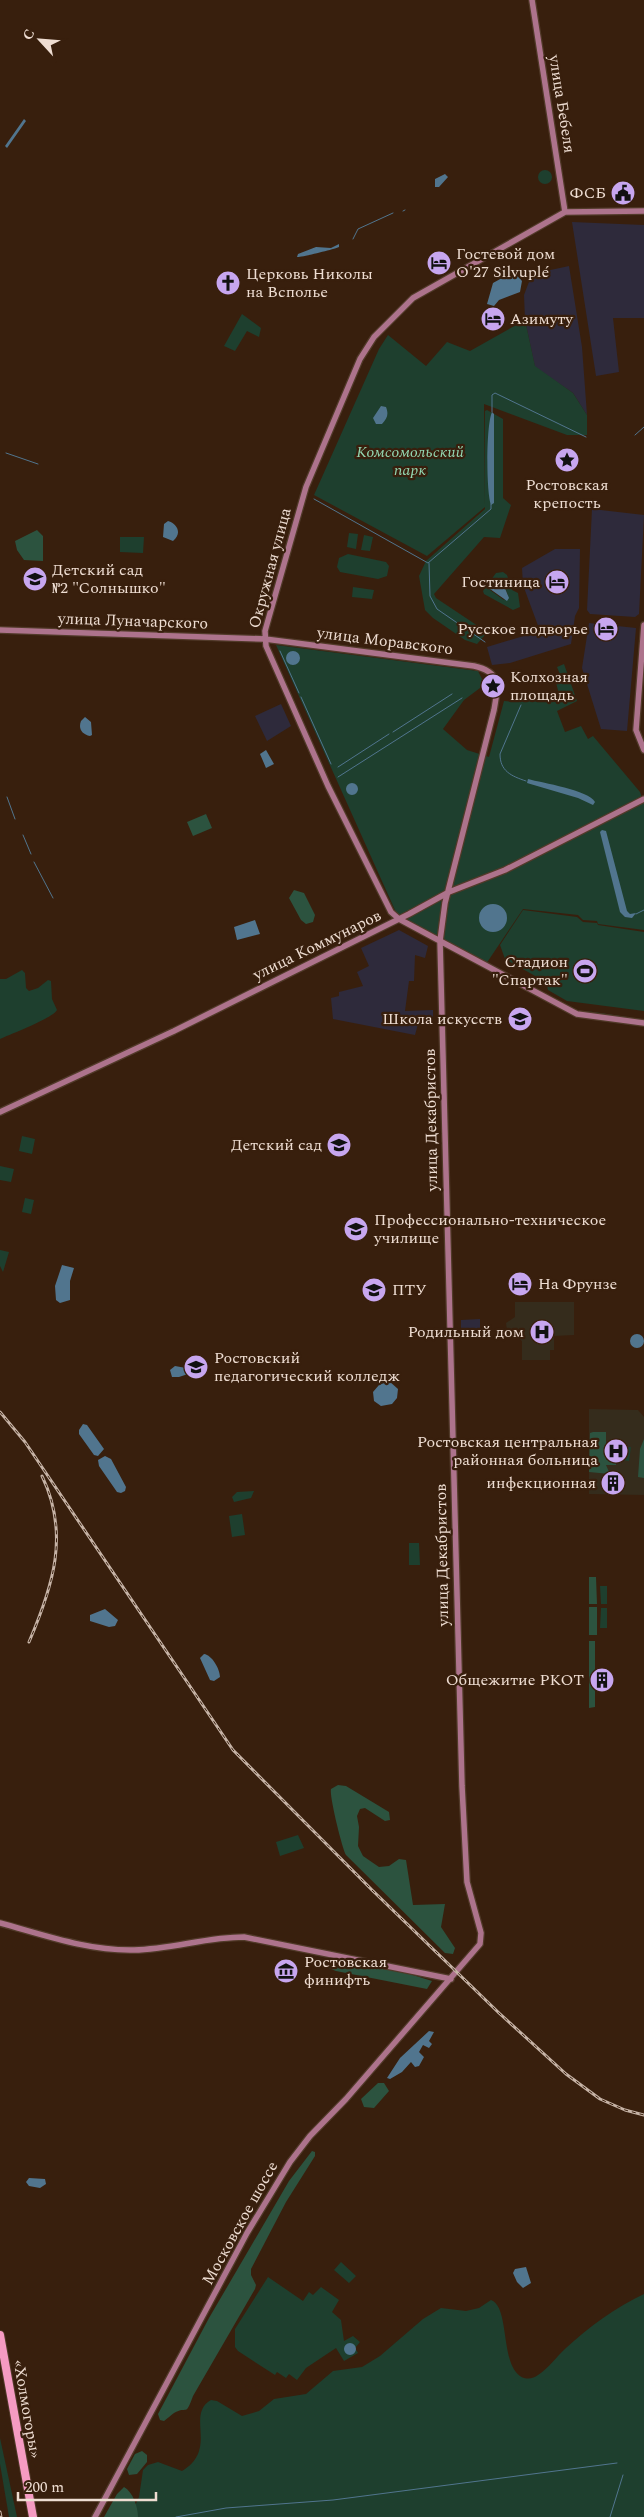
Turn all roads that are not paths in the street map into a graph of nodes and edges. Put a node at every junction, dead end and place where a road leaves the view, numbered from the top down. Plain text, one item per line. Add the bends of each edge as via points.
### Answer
1 (532, 0) edge
2 (644, 211) edge
3 (565, 212) junction
4 (644, 625) edge
5 (0, 630) edge
6 (265, 639) junction
7 (496, 680) joint
8 (644, 750) edge
9 (644, 799) edge
10 (449, 892) junction
11 (399, 919) junction
12 (440, 941) junction
13 (644, 1023) edge
14 (0, 1112) edge
15 (0, 1923) edge
16 (476, 1952) joint
17 (451, 1979) junction
18 (0, 2335) edge
19 (33, 2517) edge
20 (95, 2517) edge

1 - 3 street, улица Бебеля
2 - 3 street, Окружная улица
3 - 6 street, Окружная улица via 413,298 366,348 306,487 268,616
4 - 8 street via 636,730
5 - 6 street, улица Луначарского
6 - 7 street, улица Моравского via 474,666 489,671
6 - 11 street, Окружная улица via 328,786 391,912
7 - 10 street, улица Декабристов via 494,710
9 - 10 street, улица Коммунаров via 505,870
10 - 11 street, улица Коммунаров
10 - 12 street, улица Декабристов
11 - 12 street, Окружная улица
11 - 14 street, улица Коммунаров
12 - 13 street, Окружная улица via 576,1014
12 - 16 street, улица Декабристов via 462,1786 467,1882 481,1938
15 - 17 street via 88,1947 118,1950 153,1949 222,1937 244,1937
16 - 17 street, Московское шоссе
17 - 20 street, Московское шоссе via 310,2136 271,2191
18 - 19 highway, «Холмогоры»

